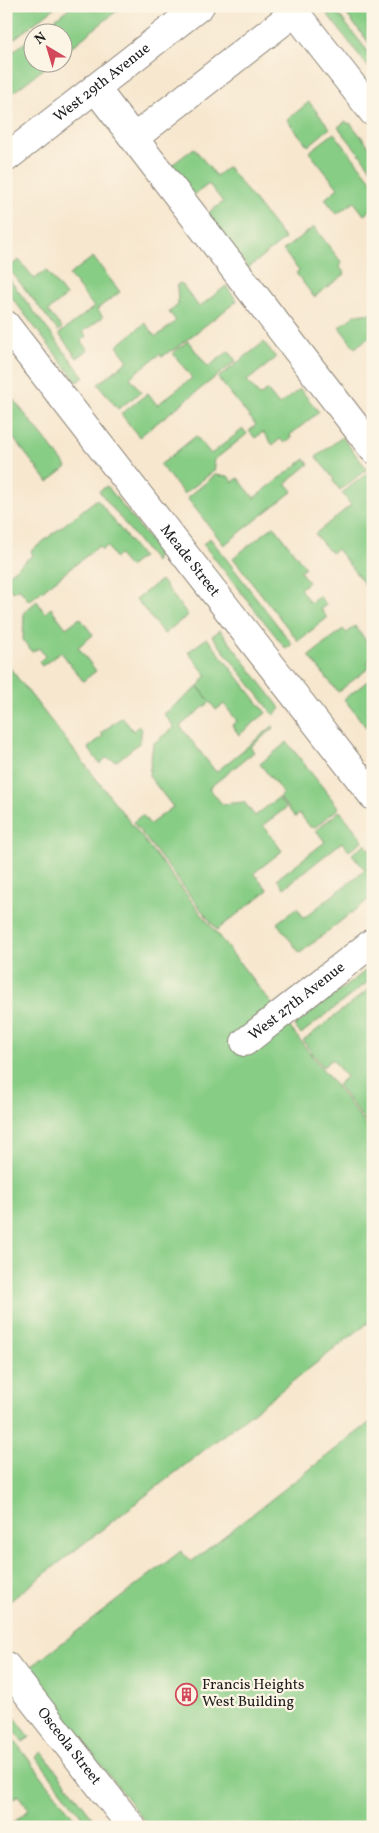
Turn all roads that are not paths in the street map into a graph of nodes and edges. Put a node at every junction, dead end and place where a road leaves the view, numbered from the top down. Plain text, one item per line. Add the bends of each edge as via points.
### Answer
1 (200, 6) edge
2 (292, 9) edge
3 (95, 88) junction
4 (373, 112) edge
5 (134, 138) junction
6 (6, 158) edge
7 (6, 325) edge
8 (373, 449) edge
9 (373, 796) edge
10 (373, 942) edge
11 (245, 1042) dead end
12 (6, 1666) edge
13 (132, 1827) edge

1 - 3 street, West 29th Avenue
2 - 4 street
2 - 5 street
3 - 5 street
3 - 6 street, West 29th Avenue
5 - 8 street
7 - 9 street, Meade Street
10 - 11 street, West 27th Avenue
12 - 13 street, Osceola Street

